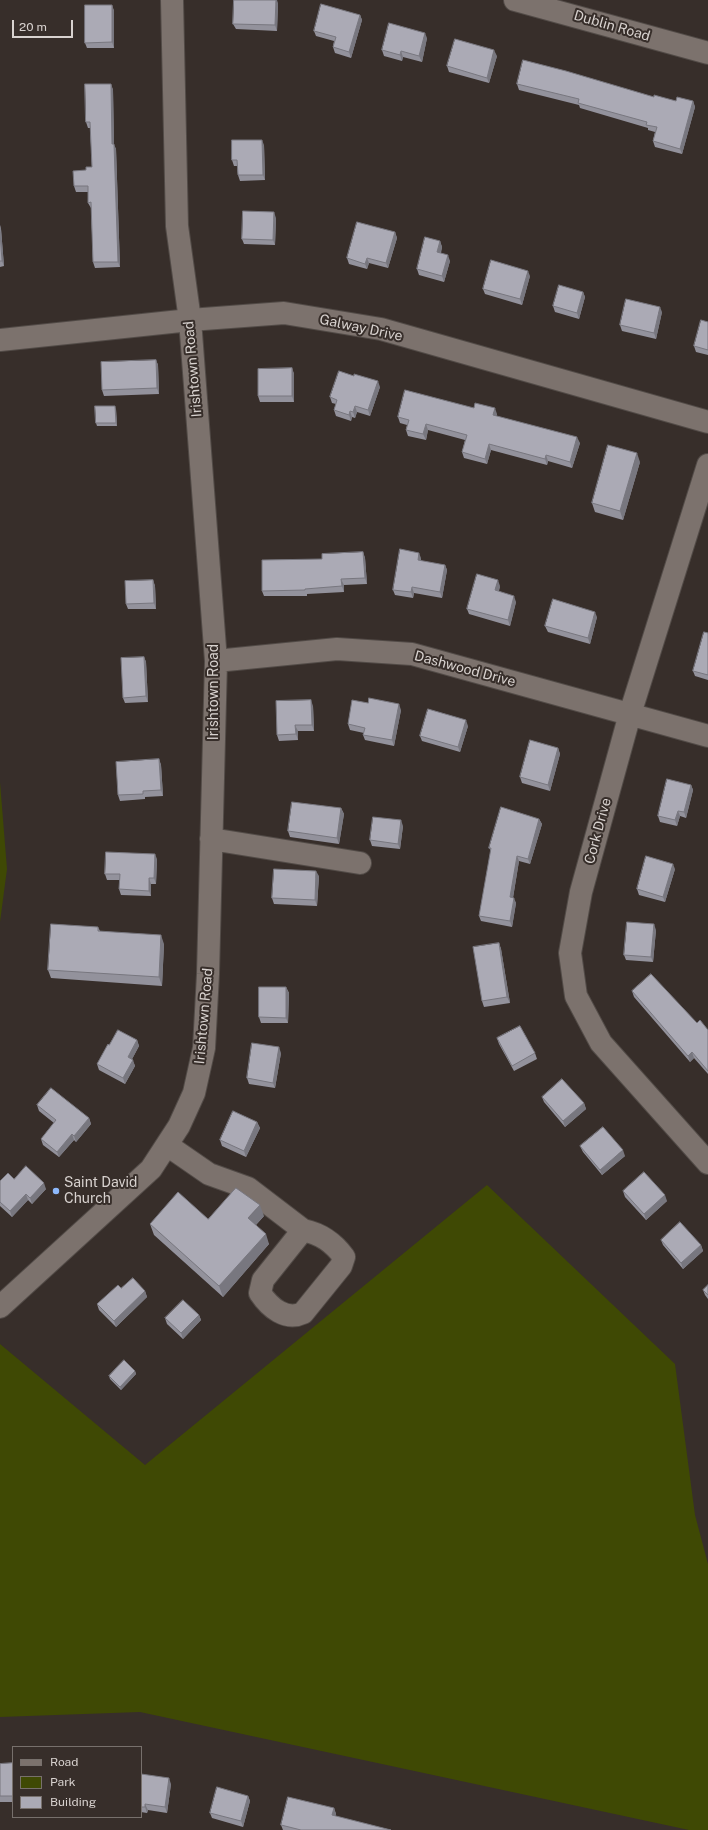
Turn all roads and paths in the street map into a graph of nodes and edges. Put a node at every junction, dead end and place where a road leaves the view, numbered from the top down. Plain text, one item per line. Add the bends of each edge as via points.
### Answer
1 (172, 0) edge
2 (515, 0) edge
3 (561, 6) edge
4 (708, 53) edge
5 (190, 320) junction
6 (1, 339) edge
7 (708, 422) edge
8 (708, 465) edge
9 (216, 661) junction
10 (630, 714) junction
11 (708, 736) edge
12 (211, 839) junction
13 (360, 863) dead end
14 (167, 1145) junction
15 (708, 1163) edge
16 (303, 1230) dead end
17 (0, 1308) edge

1 - 5 street, Irishtown Road via 177,226
2 - 3 street, Dublin Road
3 - 4 street, Dublin Road
5 - 6 street, Galway Drive
5 - 7 street, Galway Drive via 284,313 381,329
5 - 9 street, Irishtown Road
8 - 10 street, Cork Drive
9 - 10 street, Dashwood Drive via 337,649 412,654
9 - 12 street, Irishtown Road
10 - 11 street, Dashwood Drive
10 - 15 street, Cork Drive via 581,892 570,953 576,996 601,1043
12 - 13 street
12 - 14 street, Irishtown Road via 204,1048 194,1093
14 - 16 street via 209,1174 248,1188
14 - 17 street, Irishtown Road via 151,1169

